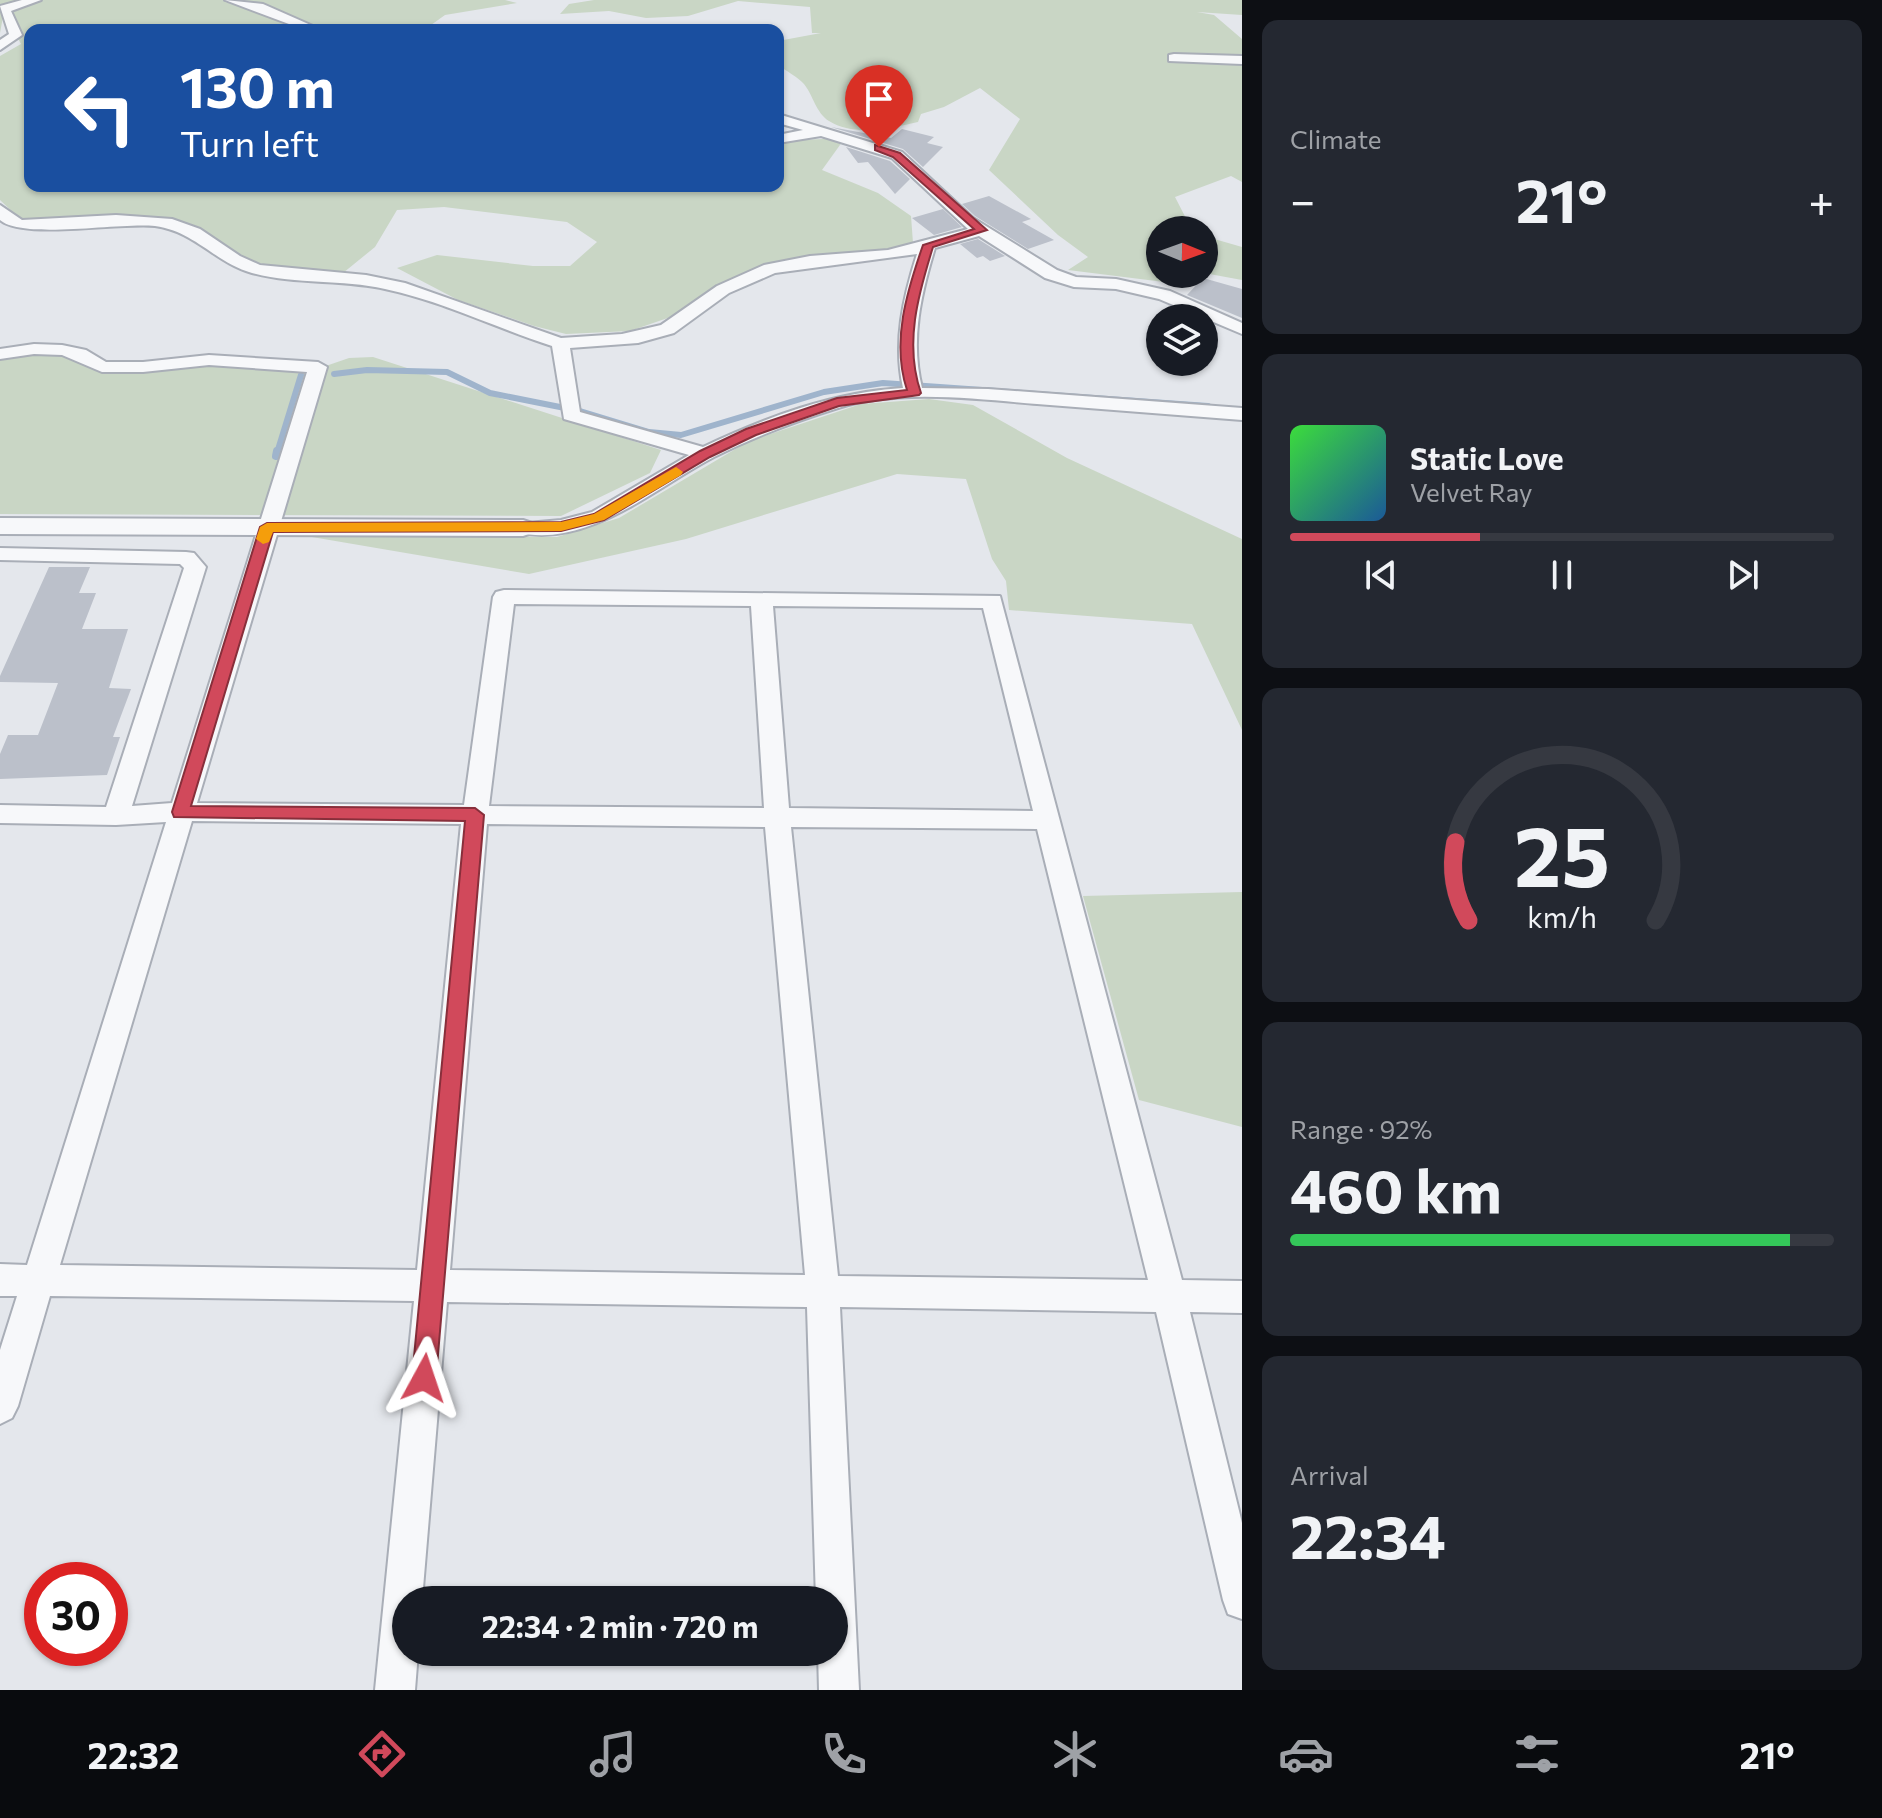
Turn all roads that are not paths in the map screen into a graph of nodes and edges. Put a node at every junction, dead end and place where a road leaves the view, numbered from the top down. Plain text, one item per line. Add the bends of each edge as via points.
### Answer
1 (35, 0) edge
2 (231, 0) edge
3 (301, 24) edge
4 (0, 46) edge
5 (1174, 58) dead end
6 (1242, 60) edge
7 (784, 120) edge
8 (823, 131) junction
9 (784, 138) edge
10 (0, 210) edge
11 (982, 230) junction
12 (928, 245) junction
13 (1242, 329) edge
14 (560, 343) junction
15 (0, 354) edge
16 (912, 387) junction
17 (1242, 414) edge
18 (705, 454) junction
19 (0, 526) edge
20 (267, 527) junction
21 (523, 528) joint
22 (0, 554) edge
23 (761, 598) junction
24 (181, 812) junction
25 (0, 814) edge
26 (475, 815) junction
27 (116, 816) junction
28 (777, 819) junction
29 (1046, 820) junction
30 (0, 1280) edge
31 (39, 1280) junction
32 (433, 1284) junction
33 (823, 1291) junction
34 (1169, 1296) junction
35 (1242, 1297) edge
36 (0, 1406) edge
37 (1242, 1600) edge
38 (395, 1690) edge
39 (839, 1690) edge

1 - 4 street via 4,9 16,35
2 - 3 street
5 - 6 street
7 - 8 street
8 - 9 street
8 - 11 street via 897,155
10 - 14 street via 20,225 171,223 204,236 232,260 256,269 382,283
11 - 12 street
11 - 13 street via 1051,274 1164,295
12 - 14 street via 885,258 771,269 734,284 679,323 648,336
12 - 16 street via 910,301
14 - 18 street via 570,408
15 - 20 street via 62,350 102,367 209,360 318,367
16 - 17 street
16 - 18 street via 837,402
18 - 21 street via 599,517
19 - 20 street
20 - 21 street
20 - 24 street
22 - 27 street via 186,558 195,567
23 - 26 street via 504,597
23 - 28 street
23 - 29 street via 992,601
24 - 26 street
24 - 27 street
24 - 31 street
25 - 27 street
26 - 28 street
26 - 32 street
28 - 29 street
28 - 33 street
29 - 34 street
30 - 31 street
31 - 32 street
31 - 36 street
32 - 33 street
32 - 38 street
33 - 34 street
33 - 39 street
34 - 35 street
34 - 37 street

